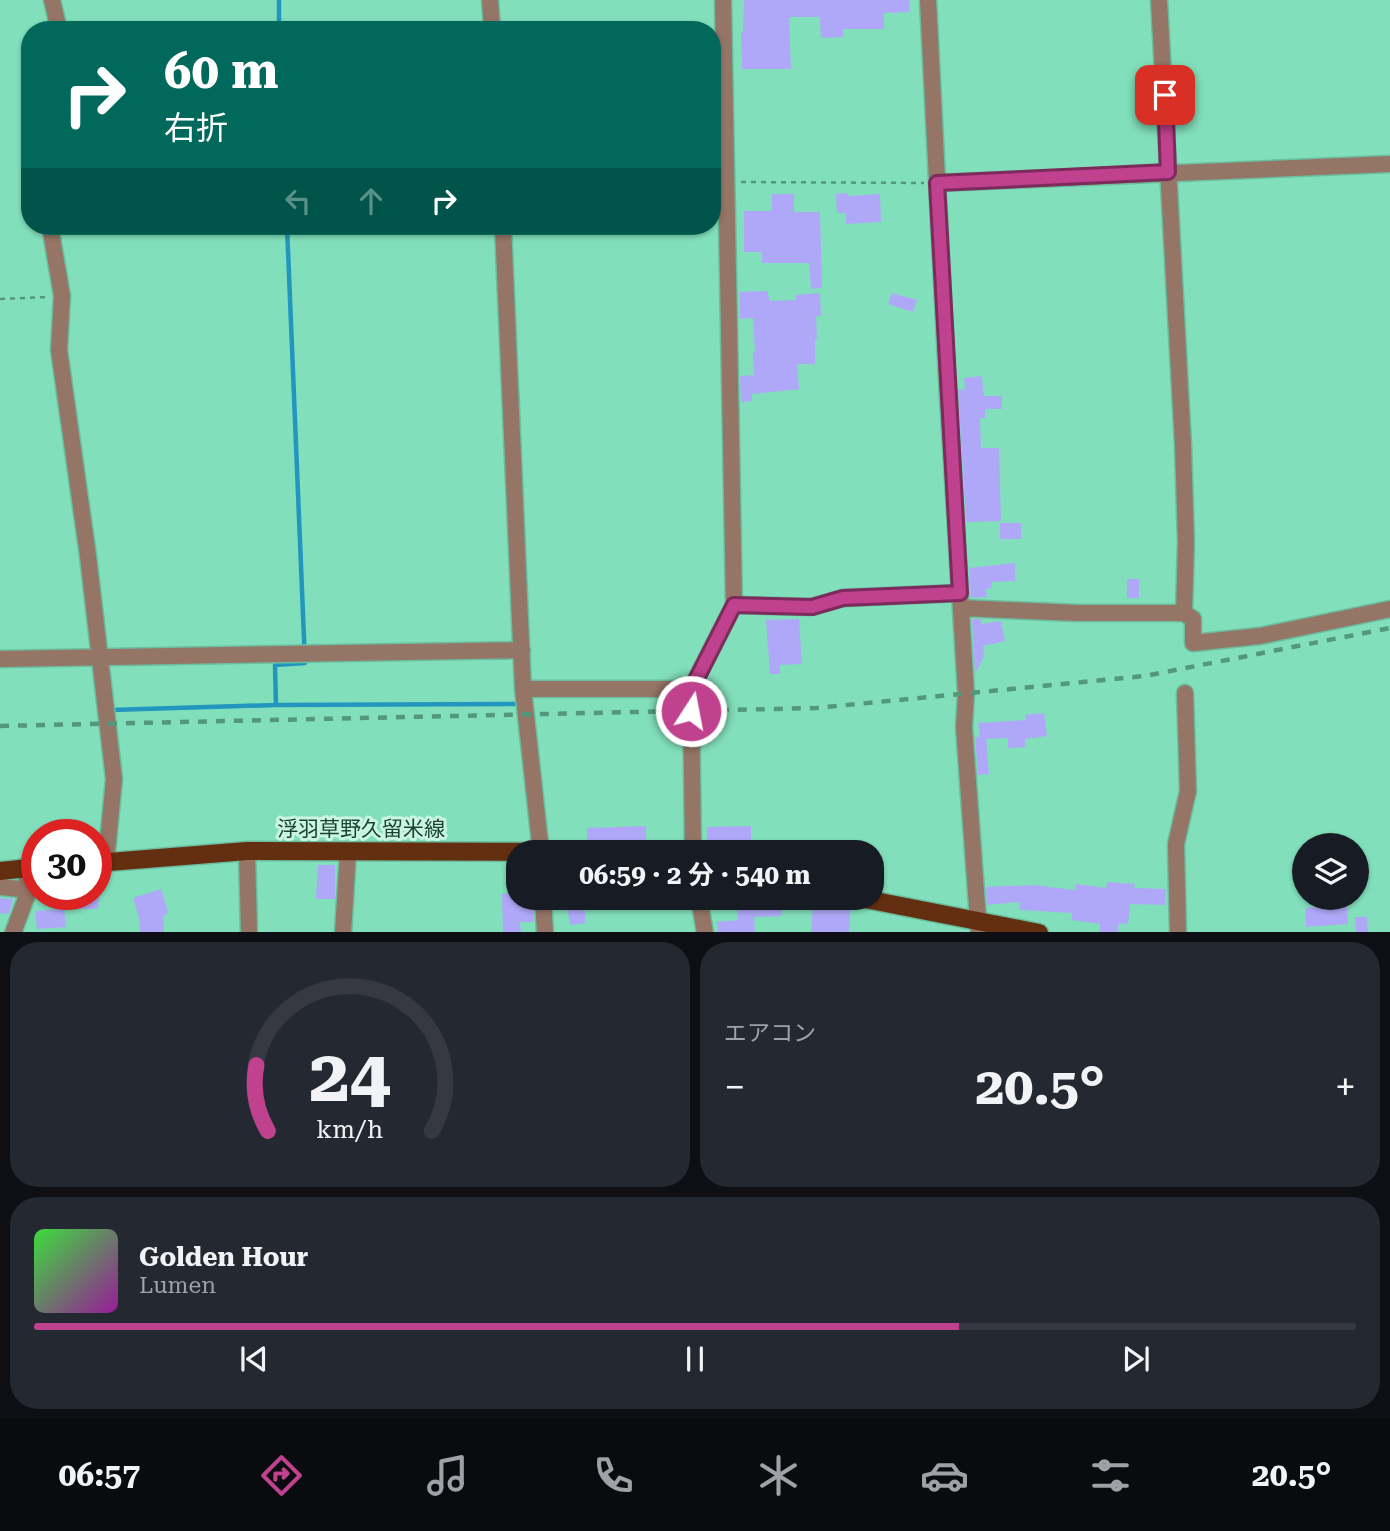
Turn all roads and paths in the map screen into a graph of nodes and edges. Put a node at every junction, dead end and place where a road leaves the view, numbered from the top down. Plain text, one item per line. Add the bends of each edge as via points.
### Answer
1 (52, 0) edge
2 (491, 0) edge
3 (723, 0) edge
4 (928, 0) edge
5 (1159, 0) edge
6 (57, 21) edge
7 (492, 21) edge
8 (1390, 164) edge
9 (1168, 172) junction
10 (726, 183) junction
11 (937, 183) junction
12 (52, 235) edge
13 (503, 235) edge
14 (62, 296) junction
15 (0, 299) edge
16 (961, 601) junction
17 (734, 605) junction
18 (1390, 609) edge
19 (1184, 613) junction
20 (522, 650) junction
21 (0, 659) edge
22 (101, 659) junction
23 (523, 689) junction
24 (691, 690) junction
25 (1185, 693) dead end
26 (108, 819) edge
27 (540, 840) edge
28 (693, 840) edge
29 (247, 851) junction
30 (348, 852) junction
31 (506, 852) edge
32 (112, 861) edge
33 (21, 868) edge
34 (0, 871) edge
35 (0, 887) edge
36 (21, 889) edge
37 (884, 904) edge
38 (22, 910) edge
39 (544, 910) edge
40 (701, 910) edge
41 (978, 927) edge
42 (13, 932) edge
43 (249, 932) edge
44 (343, 932) edge
45 (545, 932) edge
46 (705, 932) edge
47 (1029, 932) edge
48 (1178, 932) edge

1 - 6 street
2 - 7 street
3 - 10 street
4 - 11 street
5 - 9 street
8 - 9 street
9 - 11 street
9 - 19 street via 1184,445
10 - 11 path
10 - 17 street
11 - 16 street
12 - 14 street
13 - 20 street
14 - 15 path
14 - 22 street via 59,350
16 - 17 street via 843,598 812,607
16 - 19 street
16 - 41 street via 964,727
17 - 24 street
18 - 19 street via 1260,636 1194,643 1193,619
20 - 22 street
20 - 23 street
21 - 22 street
22 - 26 street via 114,779
23 - 24 street
23 - 27 street
24 - 28 street
25 - 48 street via 1188,791 1176,844
29 - 30 main road, 浮羽草野久留米線
29 - 32 main road, 浮羽草野久留米線
29 - 43 street
30 - 31 main road, 浮羽草野久留米線
30 - 44 street
33 - 34 main road
35 - 36 street
37 - 41 main road
38 - 42 street
39 - 45 street
40 - 46 street
41 - 47 main road

